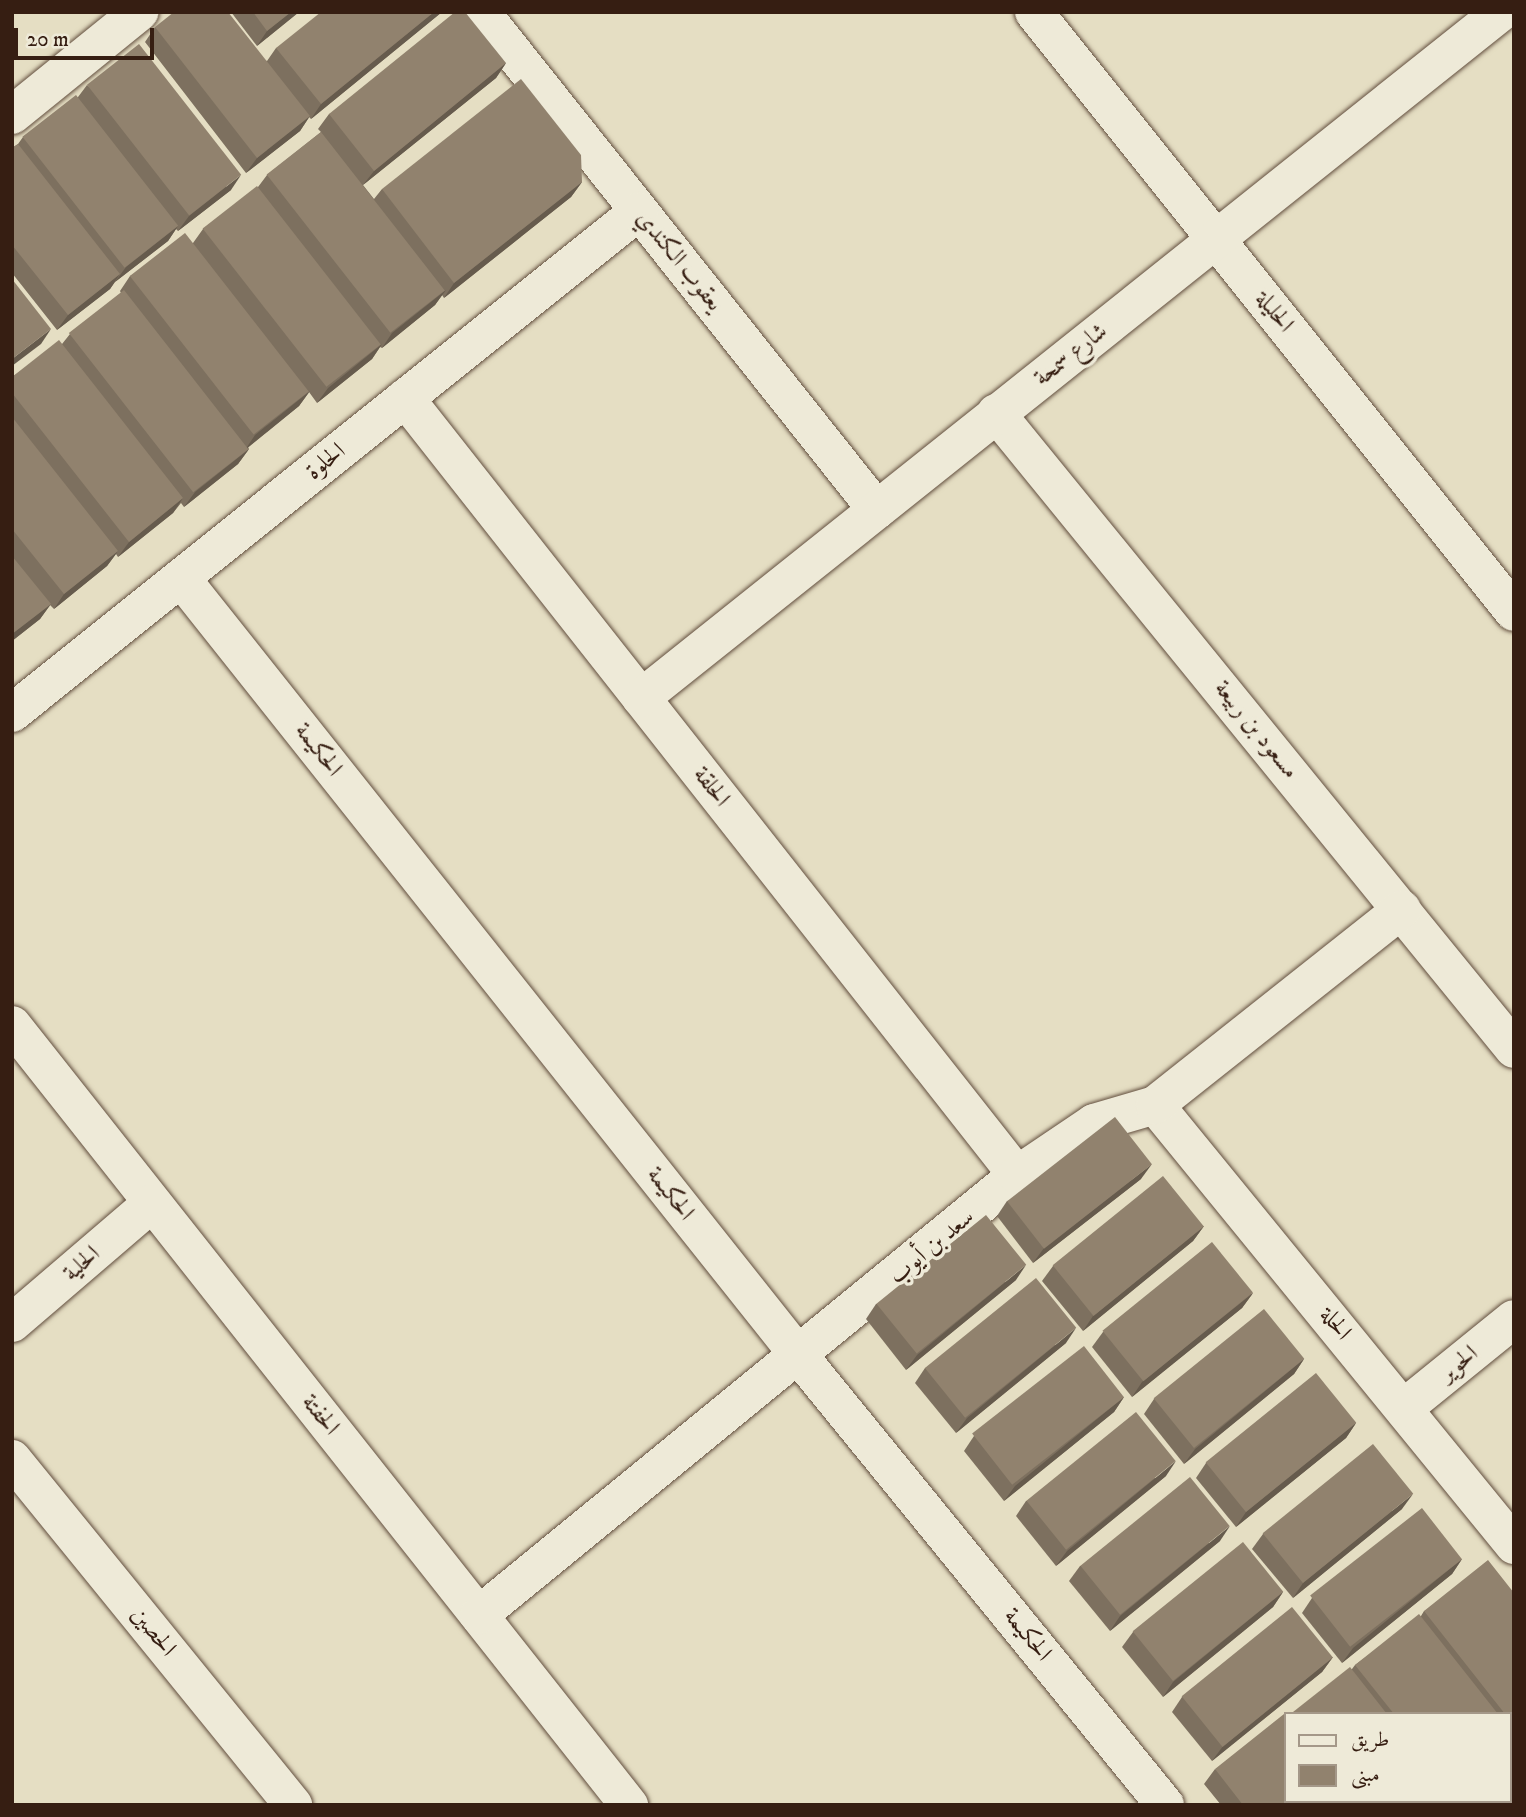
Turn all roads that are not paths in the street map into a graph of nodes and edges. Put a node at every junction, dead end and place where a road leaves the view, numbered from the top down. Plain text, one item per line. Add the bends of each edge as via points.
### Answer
1 (139, 12) edge
2 (481, 12) edge
3 (1034, 12) edge
4 (1501, 12) edge
5 (12, 115) edge
6 (639, 211) junction
7 (1218, 241) junction
8 (405, 398) junction
9 (996, 414) junction
10 (877, 510) junction
11 (181, 578) junction
12 (1514, 612) edge
13 (641, 698) junction
14 (12, 713) edge
15 (1402, 909) junction
16 (12, 1025) edge
17 (1514, 1048) edge
18 (1155, 1105) junction
19 (1017, 1175) junction
20 (151, 1204) junction
21 (1514, 1319) edge
22 (12, 1324) edge
23 (800, 1357) junction
24 (1404, 1408) junction
25 (12, 1458) edge
26 (1514, 1545) edge
27 (479, 1615) junction
28 (293, 1805) edge
29 (629, 1805) edge
30 (1165, 1805) edge

1 - 5 street
2 - 6 street, يعقوب الكندي
3 - 7 street, الحليلة
4 - 7 street, شارع سمحة
6 - 8 street, الحلوة
6 - 10 street, يعقوب الكندي
7 - 9 street, شارع سمحة
7 - 12 street, الحليلة
8 - 11 street, الحلوة
8 - 13 street, الحلقة
9 - 10 street, شارع سمحة
9 - 15 street, مسعود بن ربيعة
10 - 13 street, شارع سمحة
11 - 14 street, الحلوة
11 - 23 street, الحكيمة
13 - 19 street, الحلقة
15 - 17 street, مسعود بن ربيعة
15 - 18 street, سعد بن أيوب
16 - 20 street, الحفتة
18 - 19 street, سعد بن أيوب via 1094,1123
18 - 24 street, الحلة
19 - 23 street, سعد بن أيوب
20 - 22 street, الحلية
20 - 27 street, الحفتة
21 - 24 street, الحوير
23 - 27 street, سعد بن أيوب
23 - 30 street, الحكيمة
24 - 26 street, الحلة
25 - 28 street, الحصين
27 - 29 street, الحفتة

